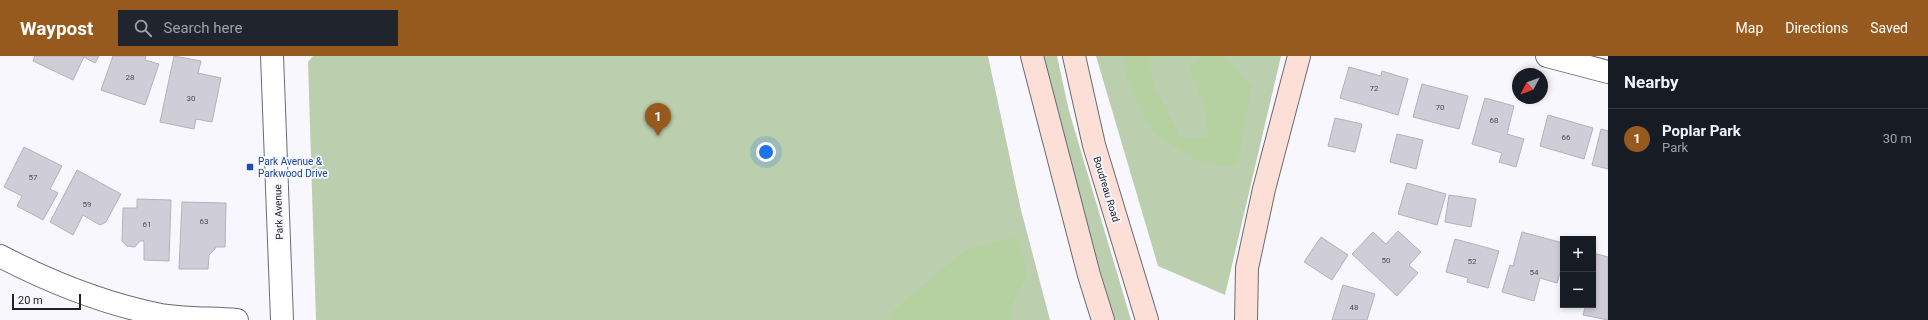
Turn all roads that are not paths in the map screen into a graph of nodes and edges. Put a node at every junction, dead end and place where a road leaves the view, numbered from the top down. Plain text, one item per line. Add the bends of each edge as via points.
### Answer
1 (272, 56) edge
2 (1032, 56) edge
3 (1074, 56) edge
4 (1298, 56) edge
5 (1547, 56) edge
6 (1608, 72) edge
7 (0, 256) edge
8 (237, 320) edge
9 (282, 320) edge
10 (1103, 320) edge
11 (1147, 320) edge
12 (1246, 320) edge

1 - 9 street, Park Avenue
2 - 10 main road
3 - 11 main road, Boudreau Road via 1094,145
4 - 12 main road via 1263,191 1247,268
5 - 6 street
7 - 8 street via 41,277 101,299 161,315

